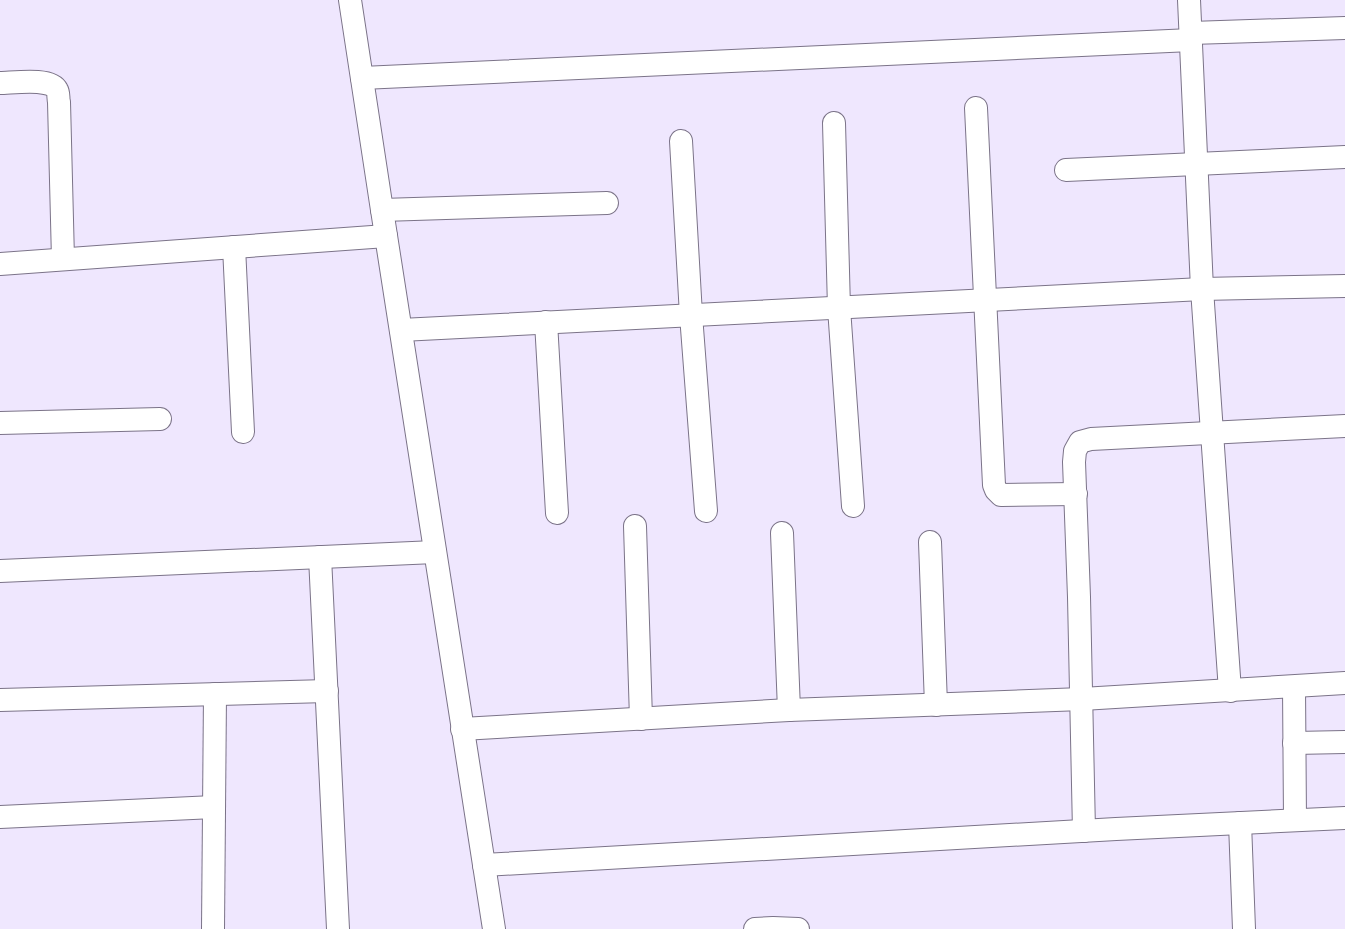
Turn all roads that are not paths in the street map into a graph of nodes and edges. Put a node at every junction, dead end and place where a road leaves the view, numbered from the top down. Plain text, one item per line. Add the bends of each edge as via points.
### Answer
1 (350, 0) edge
2 (1189, 0) edge
3 (1345, 28) edge
4 (1191, 36) junction
5 (362, 78) junction
6 (0, 83) edge
7 (976, 108) dead end
8 (834, 123) dead end
9 (681, 141) dead end
10 (1345, 157) edge
11 (1196, 164) junction
12 (1066, 170) dead end
13 (607, 203) dead end
14 (382, 210) junction
15 (386, 236) junction
16 (234, 247) junction
17 (63, 259) junction
18 (0, 264) edge
19 (1345, 286) edge
20 (1202, 289) junction
21 (985, 300) junction
22 (839, 308) junction
23 (691, 315) junction
24 (546, 322) junction
25 (401, 330) junction
26 (160, 419) dead end
27 (0, 422) edge
28 (1345, 426) edge
29 (243, 432) dead end
30 (1212, 433) junction
31 (1076, 494) junction
32 (853, 506) dead end
33 (706, 511) dead end
34 (558, 513) dead end
35 (634, 526) dead end
36 (782, 533) dead end
37 (930, 542) dead end
38 (435, 552) junction
39 (320, 557) junction
40 (0, 571) edge
41 (1345, 683) edge
42 (1294, 686) junction
43 (327, 690) junction
44 (1230, 691) junction
45 (215, 694) junction
46 (1082, 699) junction
47 (0, 700) edge
48 (936, 704) junction
49 (789, 710) junction
50 (641, 719) junction
51 (462, 729) junction
52 (1345, 742) edge
53 (1294, 743) junction
54 (214, 807) junction
55 (0, 817) edge
56 (1345, 818) edge
57 (1295, 820) junction
58 (1240, 823) junction
59 (1084, 831) junction
60 (484, 865) junction
61 (214, 929) edge
62 (338, 929) edge
63 (494, 929) edge
64 (755, 929) edge
65 (798, 929) edge
66 (1244, 929) edge

1 - 5 street
2 - 4 street
3 - 4 street
4 - 5 street
4 - 11 street
5 - 14 street
6 - 17 street via 37,81 51,83 57,89
7 - 21 street
8 - 22 street
9 - 23 street
10 - 11 street
11 - 12 street
11 - 20 street
13 - 14 street
14 - 15 street
15 - 16 street
15 - 25 street
16 - 17 street
16 - 29 street
17 - 18 street
19 - 20 street
20 - 21 street
20 - 30 street
21 - 22 street
21 - 31 street via 996,490 1001,495
22 - 23 street
22 - 32 street
23 - 24 street
23 - 33 street
24 - 25 street
24 - 34 street
25 - 38 street
26 - 27 street
28 - 30 street
30 - 31 street via 1091,439 1080,442 1075,451
30 - 44 street
31 - 46 street
35 - 50 street
36 - 49 street
37 - 48 street
38 - 39 street
38 - 51 street
39 - 40 street
39 - 43 street
41 - 42 street
42 - 44 street
42 - 53 street
43 - 45 street
43 - 62 street
44 - 46 street
45 - 47 street
45 - 54 street
46 - 48 street
46 - 59 street
48 - 49 street
49 - 50 street
50 - 51 street
51 - 60 street
52 - 53 street
53 - 57 street
54 - 55 street
54 - 61 street
56 - 57 street
57 - 58 street
58 - 59 street
58 - 66 street
59 - 60 street
60 - 63 street
64 - 65 street

